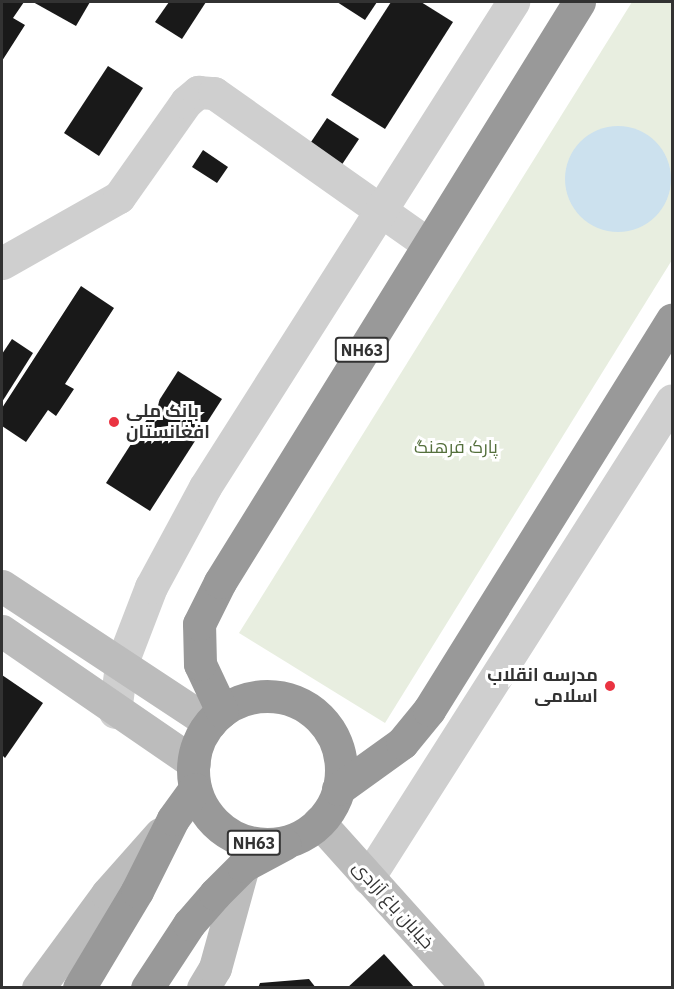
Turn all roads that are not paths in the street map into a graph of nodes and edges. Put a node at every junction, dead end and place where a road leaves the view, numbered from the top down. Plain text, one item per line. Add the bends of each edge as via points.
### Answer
1 (513, 2) edge
2 (579, 2) edge
3 (380, 211) junction
4 (427, 243) junction
5 (2, 263) edge
6 (672, 320) edge
7 (672, 400) edge
8 (2, 586) edge
9 (2, 631) edge
10 (121, 665) junction
11 (115, 712) junction
12 (216, 717) junction
13 (195, 776) junction
14 (338, 789) junction
15 (173, 819) junction
16 (319, 822) junction
17 (290, 840) junction
18 (243, 866) junction
19 (368, 878) junction
20 (38, 987) edge
21 (79, 987) edge
22 (147, 987) edge
23 (203, 987) edge
24 (468, 987) edge

1 - 3 street
2 - 4 highway, NH63
3 - 4 street
3 - 5 street via 214,93 198,92 186,102 119,197
3 - 10 street via 205,487 151,587
4 - 12 highway, NH63 via 226,572 199,624 200,663
6 - 14 highway, NH63 via 429,710 402,743
7 - 19 street
8 - 10 street
9 - 11 street
10 - 11 street
10 - 12 street
11 - 13 street
12 - 13 highway via 201,737
12 - 14 highway, NH63 via 260,696 299,703 316,714 338,748
13 - 15 highway
13 - 17 highway, NH63 via 203,807 231,835 250,842
14 - 16 highway, NH63
15 - 20 street via 107,894
15 - 21 highway via 137,891
16 - 17 highway, NH63
16 - 19 street, خیابان باغ آزادی
17 - 18 highway, NH63
18 - 22 highway, NH63 via 189,924
18 - 23 street via 215,968
19 - 24 street, خیابان باغ آزادی

